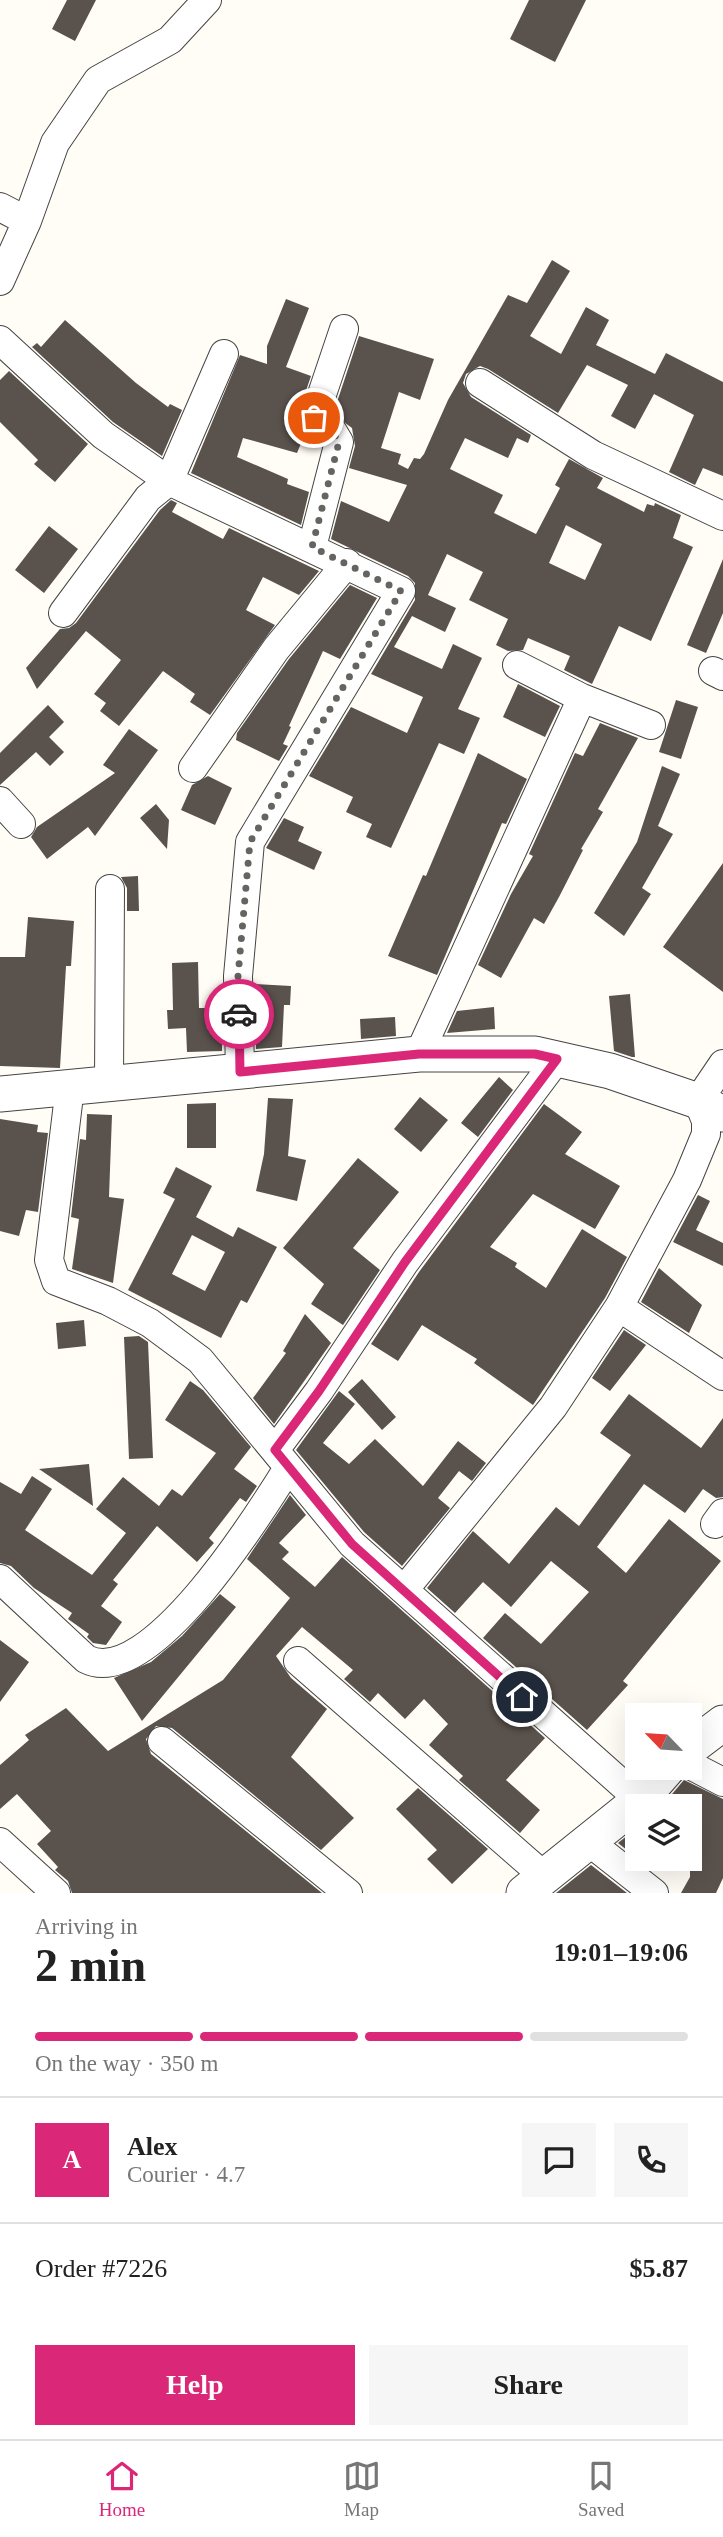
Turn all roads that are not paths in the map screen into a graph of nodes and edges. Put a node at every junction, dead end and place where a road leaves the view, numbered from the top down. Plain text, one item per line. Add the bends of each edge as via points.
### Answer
1 (207, 0) edge
2 (0, 208) edge
3 (27, 221) junction
4 (0, 281) edge
5 (344, 329) dead end
6 (0, 340) edge
7 (224, 354) dead end
8 (481, 383) dead end
9 (169, 481) junction
10 (723, 516) edge
11 (312, 547) junction
12 (347, 564) junction
13 (64, 613) dead end
14 (517, 665) dead end
15 (582, 698) junction
16 (651, 725) dead end
17 (193, 768) dead end
18 (0, 801) edge
19 (21, 824) dead end
20 (110, 889) dead end
21 (419, 1054) junction
22 (557, 1059) junction
23 (723, 1064) edge
24 (240, 1072) junction
25 (109, 1084) junction
26 (70, 1087) junction
27 (0, 1094) edge
28 (710, 1107) edge
29 (619, 1307) junction
30 (723, 1376) edge
31 (281, 1459) junction
32 (0, 1579) edge
33 (404, 1591) junction
34 (298, 1661) dead end
35 (723, 1723) edge
36 (702, 1739) edge
37 (163, 1741) dead end
38 (702, 1771) edge
39 (658, 1780) edge
40 (723, 1782) edge
41 (633, 1794) edge
42 (645, 1794) edge
43 (625, 1812) edge
44 (588, 1841) junction
45 (0, 1842) edge
46 (535, 1885) edge
47 (56, 1893) edge
48 (348, 1893) edge
49 (654, 1893) edge

1 - 3 street via 170,40 98,80 55,143
2 - 3 street
3 - 4 street
5 - 11 street via 314,418 317,427 333,432 339,442
6 - 9 street via 103,435
7 - 9 street
8 - 10 street via 593,455
9 - 11 street
9 - 13 street via 148,498
11 - 12 street
12 - 17 street via 275,649
12 - 24 street via 397,589 400,596 250,842 238,976
14 - 15 street
15 - 16 street
15 - 21 street
18 - 19 street
20 - 25 street
21 - 22 street via 535,1054
21 - 24 street
22 - 28 street via 610,1071
22 - 31 street via 405,1262 319,1391
23 - 28 street
24 - 25 street
25 - 26 street
26 - 27 street
26 - 31 street via 49,1260 55,1281 108,1300 150,1322 200,1360
28 - 29 street via 706,1134 687,1180
29 - 30 street
29 - 33 street via 553,1407
31 - 32 street via 212,1578 173,1626 122,1659 103,1665 86,1660
31 - 33 street via 352,1544
33 - 41 street
34 - 46 street
35 - 36 street
37 - 48 street
38 - 40 street
39 - 42 street
43 - 44 street
44 - 46 street
44 - 49 street
45 - 47 street

